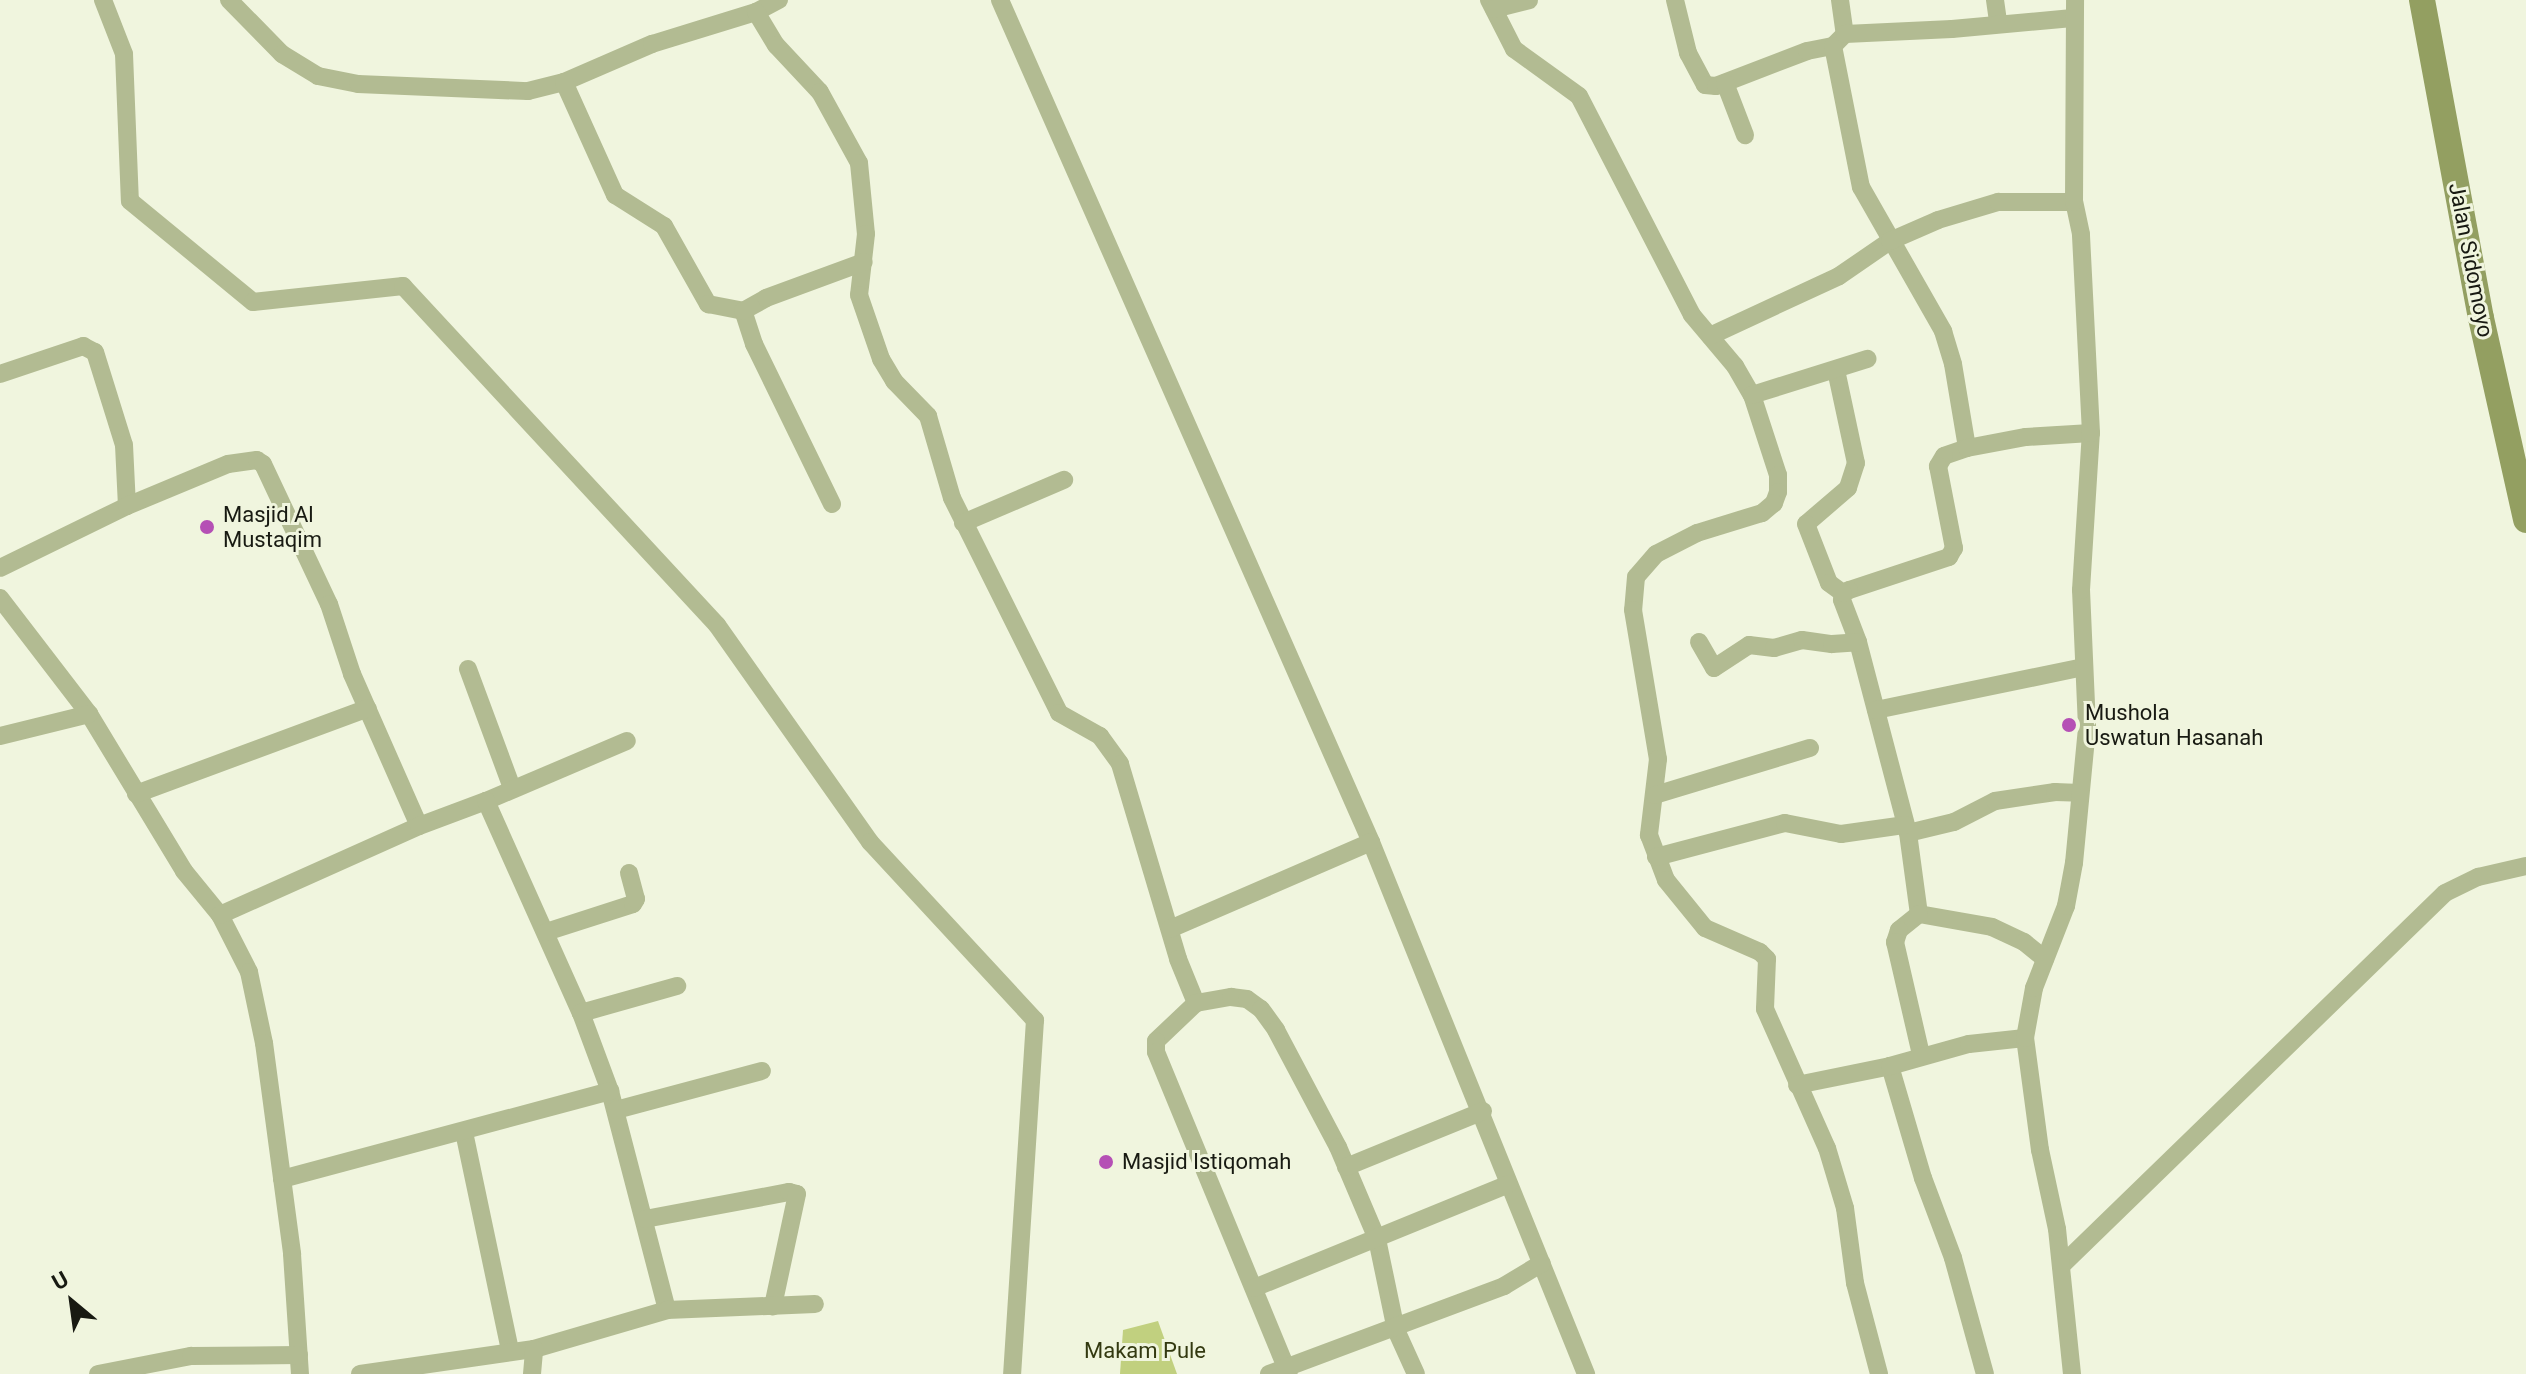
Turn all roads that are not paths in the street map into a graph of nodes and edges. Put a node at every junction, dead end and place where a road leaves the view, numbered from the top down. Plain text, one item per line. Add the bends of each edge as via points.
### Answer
1 (103, 0) edge
2 (229, 0) edge
3 (779, 0) edge
4 (1000, 0) edge
5 (1529, 0) edge
6 (1675, 0) edge
7 (1840, 0) edge
8 (1995, 0) edge
9 (2422, 0) edge
10 (1492, 4) edge
11 (2073, 9) edge
12 (756, 12) junction
13 (1998, 22) junction
14 (1839, 40) junction
15 (564, 82) junction
16 (1725, 83) junction
17 (1745, 135) dead end
18 (2074, 202) junction
19 (1890, 241) junction
20 (864, 262) junction
21 (743, 311) junction
22 (1710, 336) junction
23 (1867, 359) dead end
24 (1836, 370) junction
25 (0, 374) edge
26 (1752, 395) junction
27 (2091, 433) junction
28 (1967, 448) junction
29 (1064, 480) dead end
30 (832, 504) dead end
31 (127, 506) junction
32 (2526, 520) edge
33 (963, 523) junction
34 (0, 568) edge
35 (1843, 593) junction
36 (0, 598) edge
37 (1699, 642) dead end
38 (1858, 642) junction
39 (2084, 667) junction
40 (468, 669) dead end
41 (368, 708) junction
42 (1876, 710) junction
43 (89, 714) junction
44 (0, 736) edge
45 (627, 741) dead end
46 (1810, 748) dead end
47 (512, 788) junction
48 (2080, 793) junction
49 (136, 794) junction
50 (1655, 795) junction
51 (486, 801) junction
52 (419, 826) junction
53 (1907, 829) junction
54 (1371, 842) junction
55 (1656, 857) junction
56 (2526, 866) edge
57 (629, 873) dead end
58 (1919, 914) junction
59 (220, 915) junction
60 (1170, 929) junction
61 (546, 932) junction
62 (2045, 959) junction
63 (677, 986) dead end
64 (1196, 1003) junction
65 (581, 1013) junction
66 (2025, 1038) junction
67 (1906, 1060) junction
68 (762, 1071) dead end
69 (1797, 1085) junction
70 (613, 1100) junction
71 (1483, 1111) junction
72 (464, 1132) junction
73 (1346, 1167) junction
74 (282, 1179) junction
75 (1509, 1184) junction
76 (645, 1219) junction
77 (1377, 1239) junction
78 (1542, 1263) junction
79 (2061, 1266) junction
80 (1254, 1288) junction
81 (815, 1304) dead end
82 (773, 1306) junction
83 (667, 1310) junction
84 (1396, 1330) junction
85 (534, 1349) junction
86 (510, 1350) junction
87 (299, 1355) junction
88 (1281, 1372) edge
89 (98, 1374) edge
90 (300, 1374) edge
91 (360, 1374) edge
92 (532, 1374) edge
93 (1012, 1374) edge
94 (1416, 1374) edge
95 (1586, 1374) edge
96 (1879, 1374) edge
97 (1985, 1374) edge
98 (2072, 1374) edge

1 - 93 street via 124,54 130,201 253,302 403,286 717,625 870,842 1035,1020
2 - 15 street via 282,54 318,76 358,84 528,91
3 - 12 street
4 - 54 street
5 - 10 street
6 - 16 street via 1698,74 1705,85
7 - 14 street
8 - 13 street
9 - 32 main road, Jalan Sidomoyo via 2481,318
10 - 22 street via 1514,49 1579,96 1692,315
11 - 13 street
11 - 18 street
12 - 15 street via 652,44
12 - 20 street via 776,45 820,92 859,163
13 - 14 street
14 - 16 street
14 - 19 street via 1861,187
15 - 21 street via 615,195 664,226 708,304
16 - 17 street
18 - 19 street via 1998,202
18 - 27 street via 2081,234
19 - 22 street via 1839,276
19 - 28 street via 1943,331
20 - 21 street
20 - 33 street via 859,295 871,335 894,381 928,416
21 - 30 street
22 - 26 street
23 - 24 street
24 - 26 street
24 - 35 street via 1856,463 1848,488 1806,524 1829,583
25 - 31 street via 83,346 95,352 124,445
26 - 50 street via 1778,475 1774,503 1762,513 1697,533 1656,554 1636,577 1633,610 1658,759
27 - 28 street
27 - 39 street via 2081,590
28 - 35 street via 1944,456 1938,466 1954,548 1949,557
29 - 33 street
31 - 34 street
31 - 41 street via 228,464 263,464 329,604
33 - 60 street via 1059,713 1100,736 1120,764
35 - 38 street
36 - 43 street
37 - 38 street via 1714,668 1749,645
38 - 42 street
39 - 42 street
39 - 48 street via 2087,727
40 - 47 street
41 - 49 street
41 - 52 street
42 - 53 street
43 - 44 street
43 - 49 street
45 - 47 street
46 - 50 street
47 - 51 street
48 - 53 street via 1995,801 1954,822
48 - 62 street via 2066,906
49 - 59 street via 184,871
50 - 55 street via 1649,835
51 - 52 street
51 - 61 street
52 - 59 street
53 - 55 street via 1841,834 1785,823
53 - 58 street
54 - 60 street
54 - 71 street
55 - 69 street via 1666,880 1705,928 1767,959 1765,1009
56 - 79 street via 2478,877 2445,893
57 - 61 street via 633,904
58 - 62 street via 1992,927
58 - 67 street via 1899,930 1895,942
59 - 74 street via 249,972
60 - 64 street
61 - 65 street
62 - 66 street
63 - 65 street
64 - 73 street via 1231,997 1247,999 1261,1009
64 - 80 street via 1156,1041 1156,1052
65 - 70 street
66 - 67 street via 1985,1041
66 - 79 street
67 - 69 street
67 - 97 street via 1923,1178 1953,1258
68 - 70 street
69 - 96 street via 1821,1131 1845,1208 1855,1283
70 - 72 street
70 - 76 street
71 - 73 street
71 - 75 street
72 - 74 street
72 - 86 street
73 - 77 street
74 - 87 street
75 - 77 street
75 - 78 street
76 - 82 street via 797,1194
76 - 83 street
77 - 80 street
77 - 84 street
78 - 84 street via 1504,1286
78 - 95 street
79 - 98 street
80 - 88 street
81 - 82 street
82 - 83 street
83 - 85 street
84 - 88 street
84 - 94 street
85 - 86 street
85 - 92 street
86 - 91 street
87 - 89 street via 191,1356
87 - 90 street

